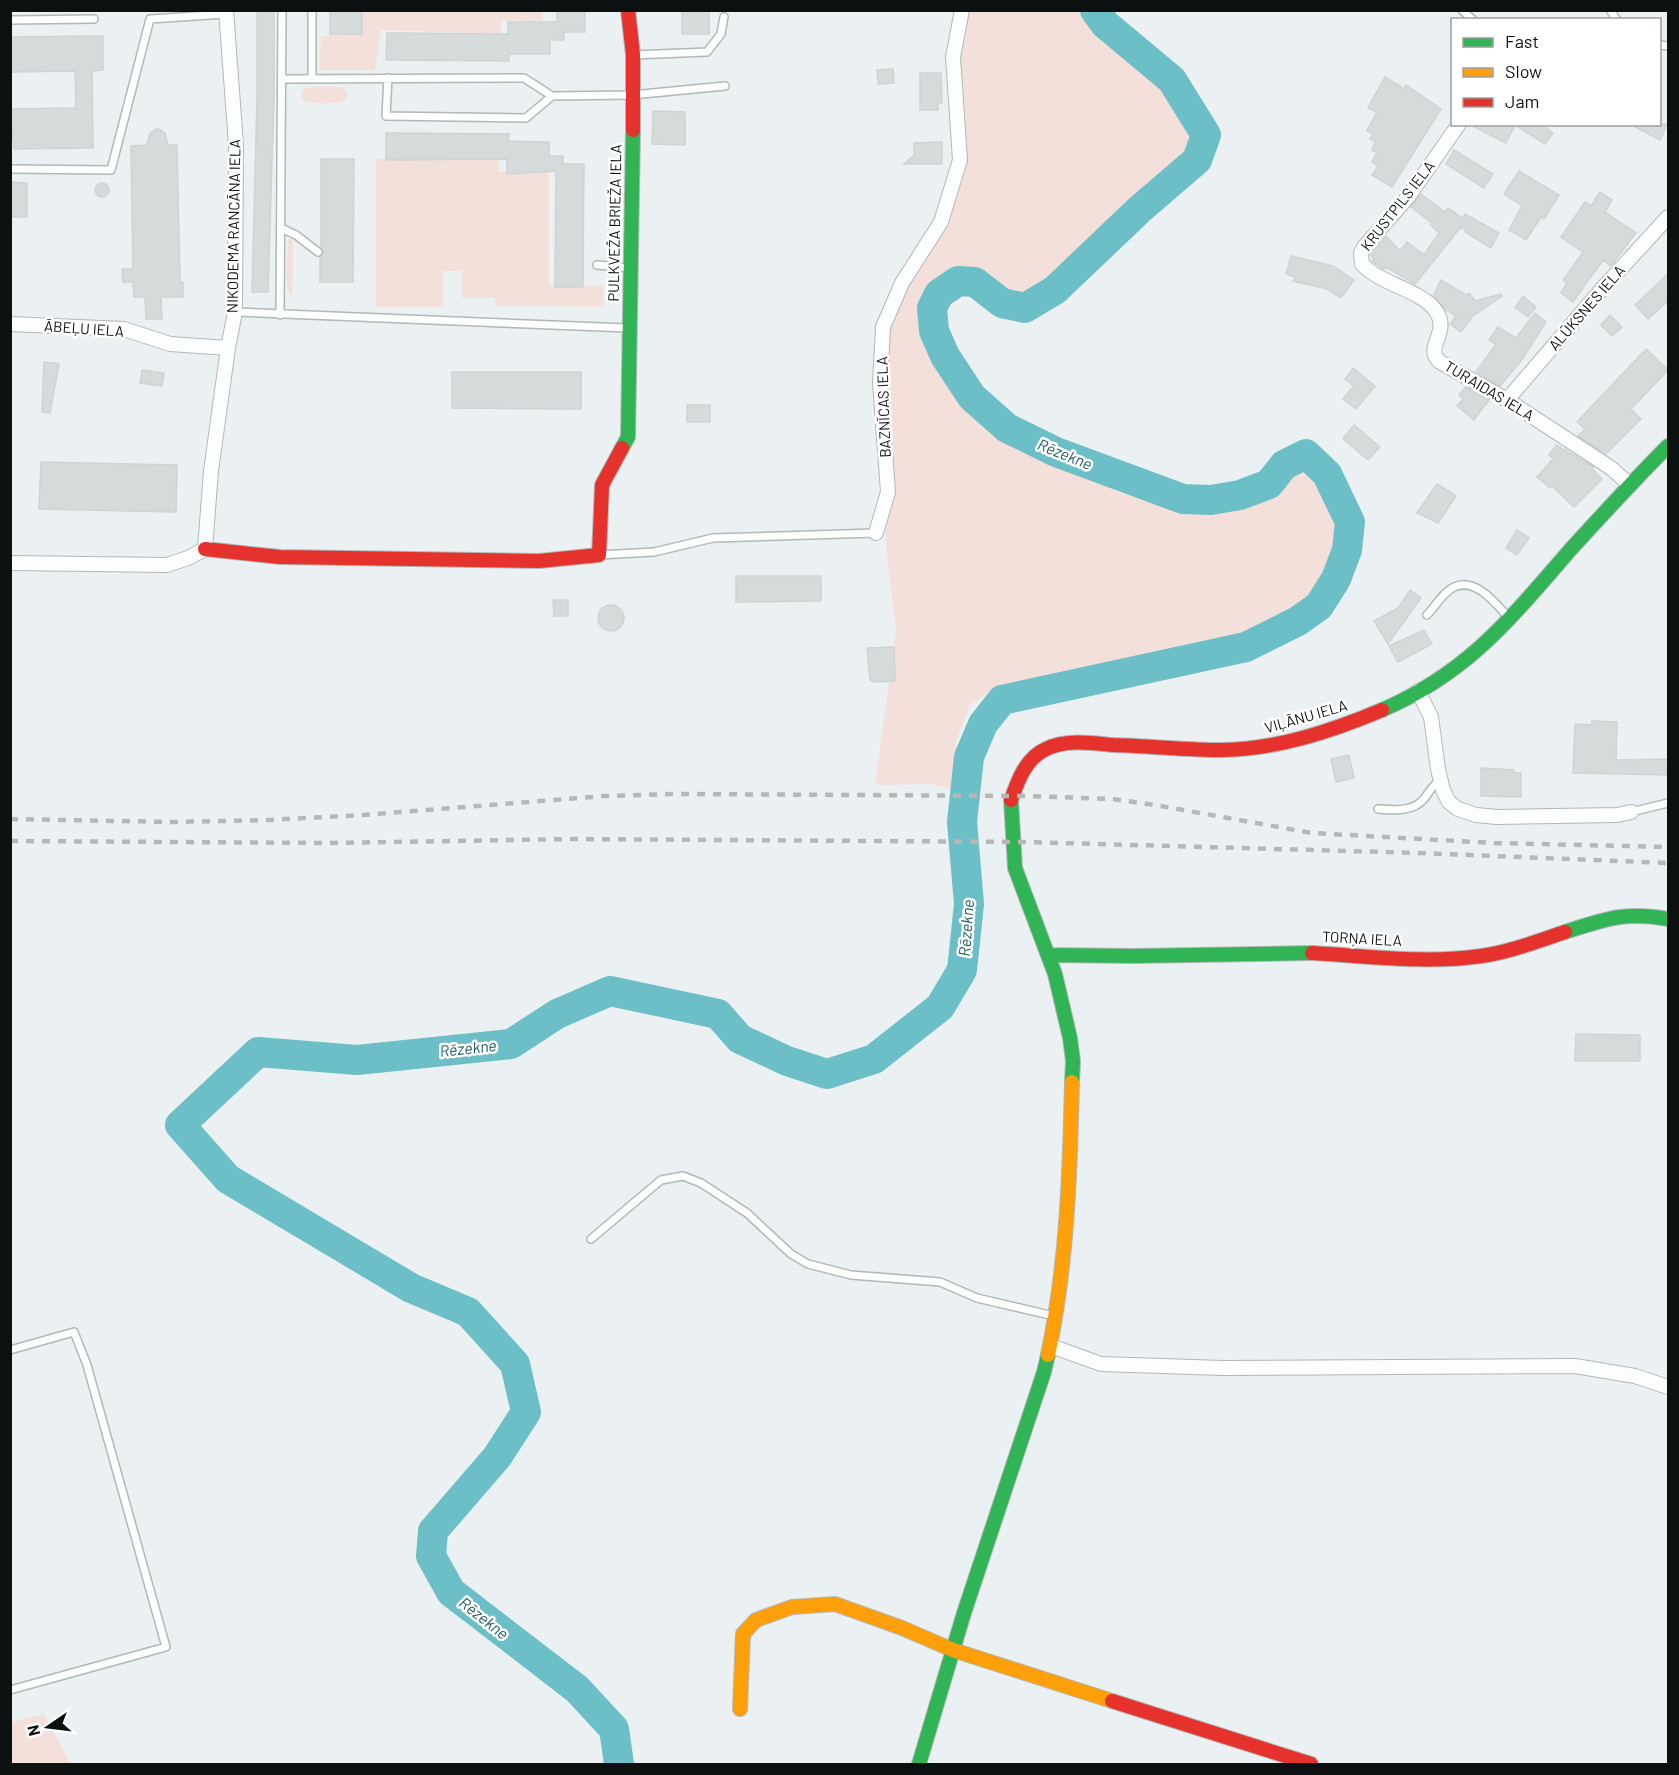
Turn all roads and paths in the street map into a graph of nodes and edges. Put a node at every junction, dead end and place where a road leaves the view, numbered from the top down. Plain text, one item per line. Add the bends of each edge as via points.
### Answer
1 (282, 10) edge
2 (312, 10) edge
3 (628, 10) edge
4 (962, 10) edge
5 (226, 12) edge
6 (724, 17) dead end
7 (94, 19) dead end
8 (10, 20) edge
9 (633, 55) junction
10 (388, 78) junction
11 (282, 79) junction
12 (312, 79) junction
13 (725, 86) dead end
14 (632, 95) junction
15 (552, 96) junction
16 (1458, 126) edge
17 (10, 169) edge
18 (1668, 217) edge
19 (281, 228) junction
20 (318, 252) dead end
21 (1360, 259) joint
22 (597, 265) dead end
23 (632, 268) junction
24 (235, 312) junction
25 (280, 315) junction
26 (10, 324) edge
27 (629, 328) junction
28 (228, 348) junction
29 (1507, 400) junction
30 (1668, 446) edge
31 (1630, 485) junction
32 (876, 533) joint
33 (205, 549) junction
34 (599, 555) junction
35 (10, 563) edge
36 (1427, 615) dead end
37 (1509, 618) junction
38 (1418, 691) junction
39 (1440, 780) junction
40 (1668, 803) edge
41 (1378, 809) dead end
42 (1631, 812) joint
43 (1668, 919) edge
44 (1048, 955) junction
45 (591, 1239) dead end
46 (1056, 1316) junction
47 (1051, 1346) junction
48 (10, 1350) edge
49 (1668, 1387) edge
50 (953, 1650) junction
51 (10, 1690) edge
52 (740, 1708) dead end
53 (919, 1764) edge
54 (1311, 1764) edge

1 - 11 lane
2 - 12 lane
3 - 9 street, PULKVEŽA BRIEŽA IELA
4 - 32 street, BAZNĪCAS IELA via 953,57 960,160 941,222 902,283 883,327 880,383 888,492
5 - 17 lane via 150,20 111,170
5 - 24 street, NIKODEMA RANCĀNA IELA via 236,146
6 - 9 lane via 721,34 707,52
7 - 8 lane
9 - 14 street, PULKVEŽA BRIEŽA IELA
10 - 12 lane
10 - 15 lane via 524,78
10 - 15 lane via 386,116 526,118
11 - 12 lane
11 - 19 lane
13 - 14 lane
14 - 15 lane
14 - 23 street, PULKVEŽA BRIEŽA IELA
16 - 21 street, KRUSTPILS IELA via 1408,197 1364,247
18 - 29 street, ALŪKSNES IELA
19 - 20 lane
19 - 25 lane
21 - 29 street, TURAIDAS IELA via 1372,273 1433,308 1441,324 1436,358
22 - 23 lane
23 - 27 street, PULKVEŽA BRIEŽA IELA
24 - 25 lane
24 - 28 street, NIKODEMA RANCĀNA IELA
25 - 27 lane
26 - 28 street, ĀBEĻU IELA via 124,329 170,344
27 - 34 street, PULKVEŽA BRIEŽA IELA via 628,437 602,485
28 - 33 street, NIKODEMA RANCĀNA IELA
29 - 31 street, TURAIDAS IELA via 1611,468
30 - 31 street, VIĻĀNU IELA
31 - 37 street, VIĻĀNU IELA
32 - 34 lane via 713,538 654,552
33 - 34 street via 292,557 539,561
33 - 35 street via 167,565
36 - 37 lane via 1452,587 1462,585 1481,591
37 - 38 street, VIĻĀNU IELA via 1465,662
38 - 39 street via 1431,717
38 - 44 street, VIĻĀNU IELA via 1331,729 1279,744 1220,750 1074,743 1058,744 1032,757 1010,802 1015,868
39 - 41 lane via 1412,808
39 - 42 street via 1449,802 1476,815
40 - 42 lane
43 - 44 street, TORŅA IELA via 1646,915 1609,918 1521,947 1444,960 1308,953
44 - 46 street, VIĻĀNU IELA via 1066,1016 1072,1061 1066,1222
45 - 46 lane via 661,1180 683,1176 747,1213 791,1254 808,1264 851,1275 940,1282 977,1298
46 - 47 street, VIĻĀNU IELA
47 - 49 street via 1101,1364 1223,1368 1575,1366 1635,1376
47 - 50 street, VIĻĀNU IELA
48 - 51 lane via 74,1332 87,1365 166,1647
50 - 52 street via 835,1604 792,1607 756,1620 743,1634
50 - 53 street, VIĻĀNU IELA
50 - 54 street

